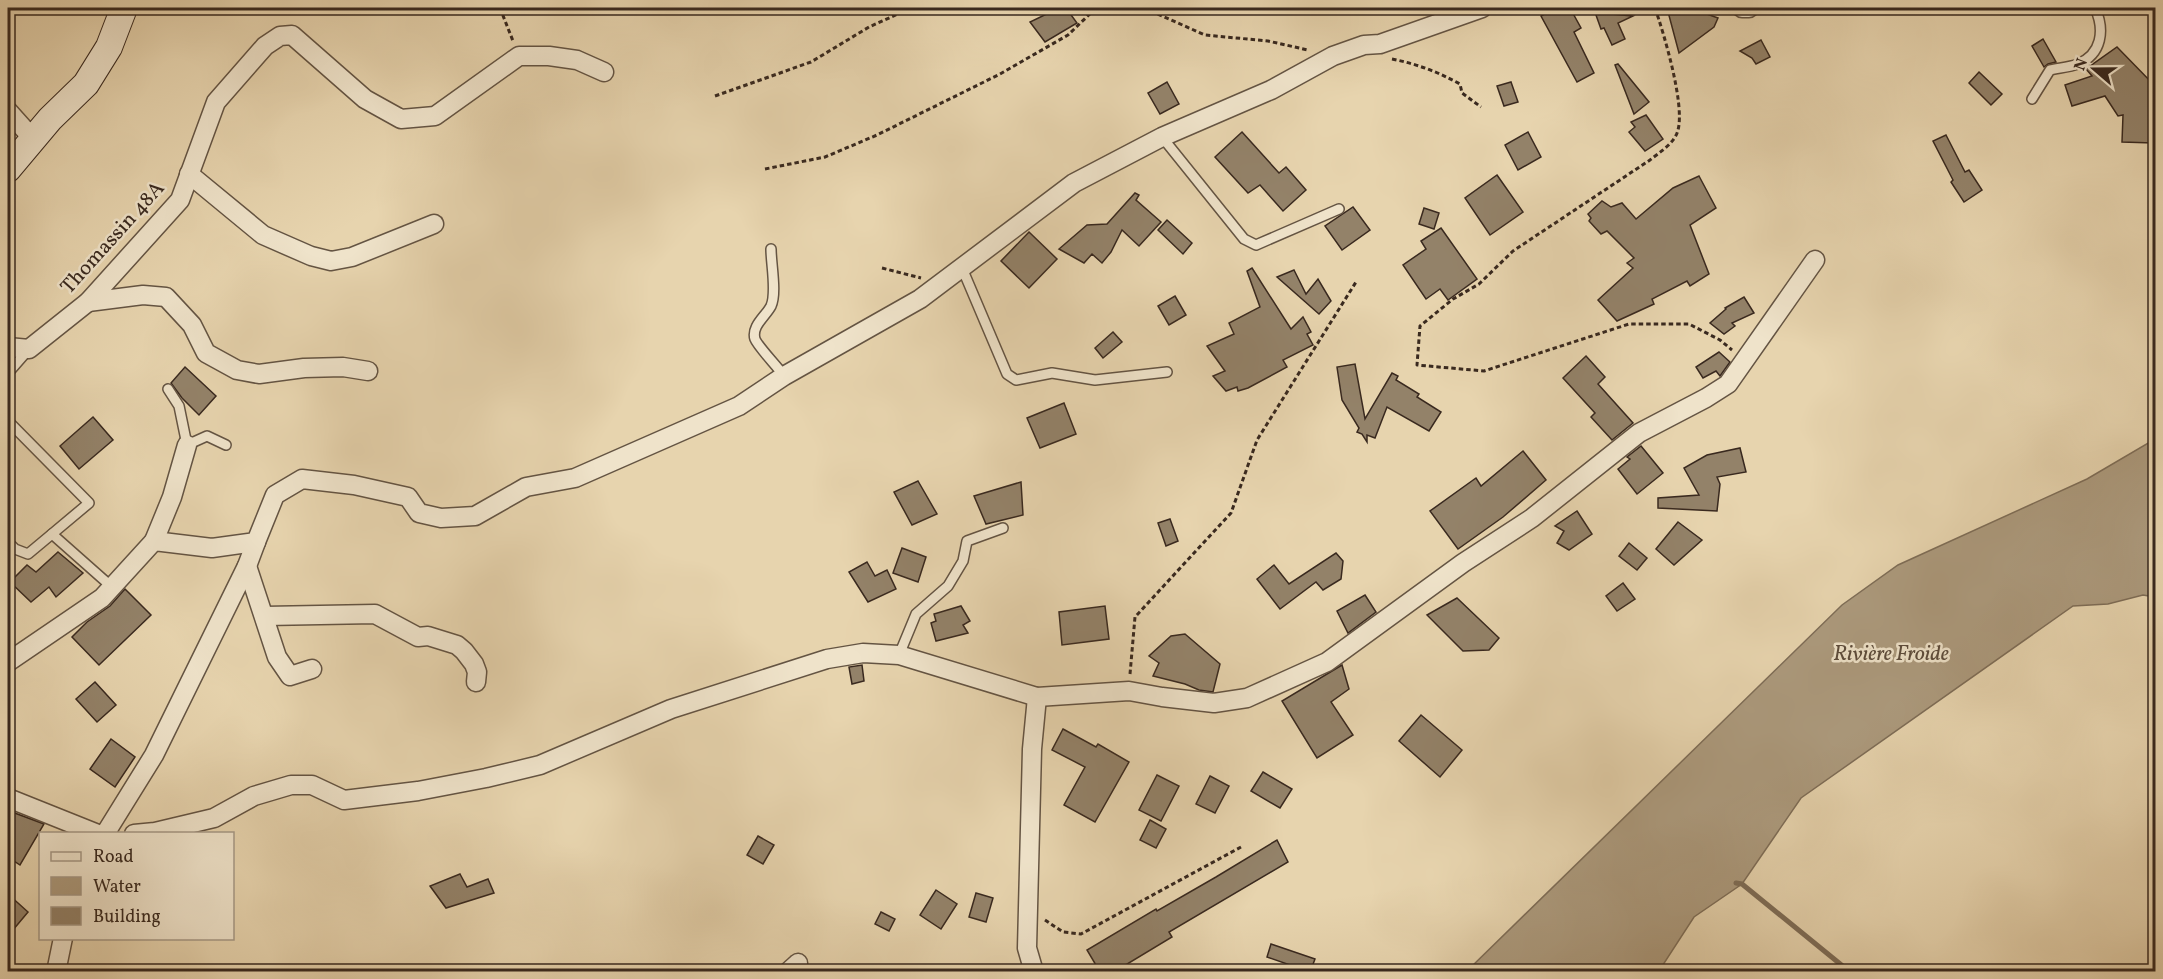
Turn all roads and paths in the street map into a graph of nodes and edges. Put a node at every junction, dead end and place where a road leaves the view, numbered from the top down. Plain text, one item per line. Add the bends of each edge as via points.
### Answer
1 (124, 8) edge
2 (500, 8) edge
3 (911, 8) edge
4 (1096, 8) edge
5 (1144, 8) edge
6 (1482, 8) edge
7 (1655, 8) edge
8 (1742, 8) edge
9 (1749, 8) edge
10 (2096, 8) edge
11 (1364, 45) junction
12 (519, 56) junction
13 (1333, 56) junction
14 (604, 72) dead end
15 (715, 96) dead end
16 (2032, 99) dead end
17 (1481, 107) dead end
18 (8, 111) edge
19 (1162, 137) junction
20 (33, 140) junction
21 (765, 168) dead end
22 (8, 169) edge
23 (189, 174) junction
24 (1339, 209) dead end
25 (434, 224) dead end
26 (771, 249) dead end
27 (1815, 260) dead end
28 (882, 268) dead end
29 (962, 268) junction
30 (1356, 282) dead end
31 (942, 283) junction
32 (88, 302) junction
33 (8, 347) edge
34 (29, 350) junction
35 (1745, 361) junction
36 (368, 371) dead end
37 (1167, 372) dead end
38 (8, 373) edge
39 (784, 376) junction
40 (168, 389) dead end
41 (8, 421) edge
42 (187, 445) junction
43 (226, 445) dead end
44 (1003, 528) dead end
45 (52, 534) junction
46 (154, 541) junction
47 (8, 542) edge
48 (256, 542) junction
49 (247, 566) junction
50 (113, 588) junction
51 (265, 616) junction
52 (899, 655) junction
53 (8, 663) edge
54 (312, 669) dead end
55 (476, 682) dead end
56 (1129, 691) junction
57 (1037, 697) junction
58 (8, 798) edge
59 (93, 832) edge
60 (106, 832) edge
61 (155, 832) edge
62 (1241, 847) dead end
63 (1028, 910) junction
64 (63, 940) edge
65 (56, 972) edge
66 (1035, 972) edge

1 - 20 main road via 109,47 86,84
2 - 12 path
3 - 15 path via 869,27 811,62
4 - 21 path via 1068,35 1000,74 877,135 825,158
5 - 13 path via 1205,35 1268,41
6 - 11 street via 1380,44
7 - 35 path via 1678,100 1678,130 1673,138 1650,160 1513,251 1479,284 1420,326 1417,365 1484,371 1629,324 1689,324 1720,340
8 - 9 street
10 - 16 lane via 2102,34 2095,53 2079,64 2050,70
11 - 13 street
11 - 17 path via 1440,73 1460,84 1462,93
12 - 14 street via 577,60
12 - 23 street, Thomassin 48A via 435,116 401,119 365,99 292,35 280,36 265,46 216,102
13 - 19 street via 1271,90
18 - 20 street
19 - 24 lane via 1244,239 1256,245
19 - 29 street via 1074,183
20 - 22 main road
23 - 25 street via 263,235 331,261 352,257
23 - 32 street, Thomassin 48A via 180,200
26 - 39 lane via 772,304 759,322 755,339
27 - 35 street
28 - 31 path
29 - 31 street
29 - 37 lane via 1011,378 1052,373 1095,380
30 - 56 path via 1257,440 1231,513 1136,617
31 - 39 street
32 - 34 street, Thomassin 48A
32 - 36 street via 143,295 166,297 192,325 206,353 237,370 258,374 304,368
33 - 34 street
34 - 38 lane
35 - 56 street via 1728,384 1639,433 1532,518 1463,563 1328,662 1247,698 1214,703
39 - 48 street via 739,406 575,478 526,487 475,516 441,518 419,513 408,496 302,479 275,495
40 - 42 lane via 179,406
41 - 45 lane via 89,503
42 - 43 lane via 207,436
42 - 46 street
44 - 52 lane via 967,541 963,561 948,586 916,614
45 - 47 lane via 28,554
45 - 50 lane
46 - 48 street via 212,548
46 - 50 street
48 - 49 street
49 - 51 street
49 - 60 street via 154,755
50 - 53 street
51 - 54 street via 277,657 290,676
51 - 55 street via 375,614 418,638 428,636 457,645 474,664
52 - 57 street
52 - 61 street via 863,653 827,659 671,709 540,765 486,778 344,800 312,784 291,785 254,796 214,818
56 - 57 street
57 - 63 street
58 - 59 street
62 - 63 path via 1081,934 1064,932
63 - 66 street via 1028,948
64 - 65 street

